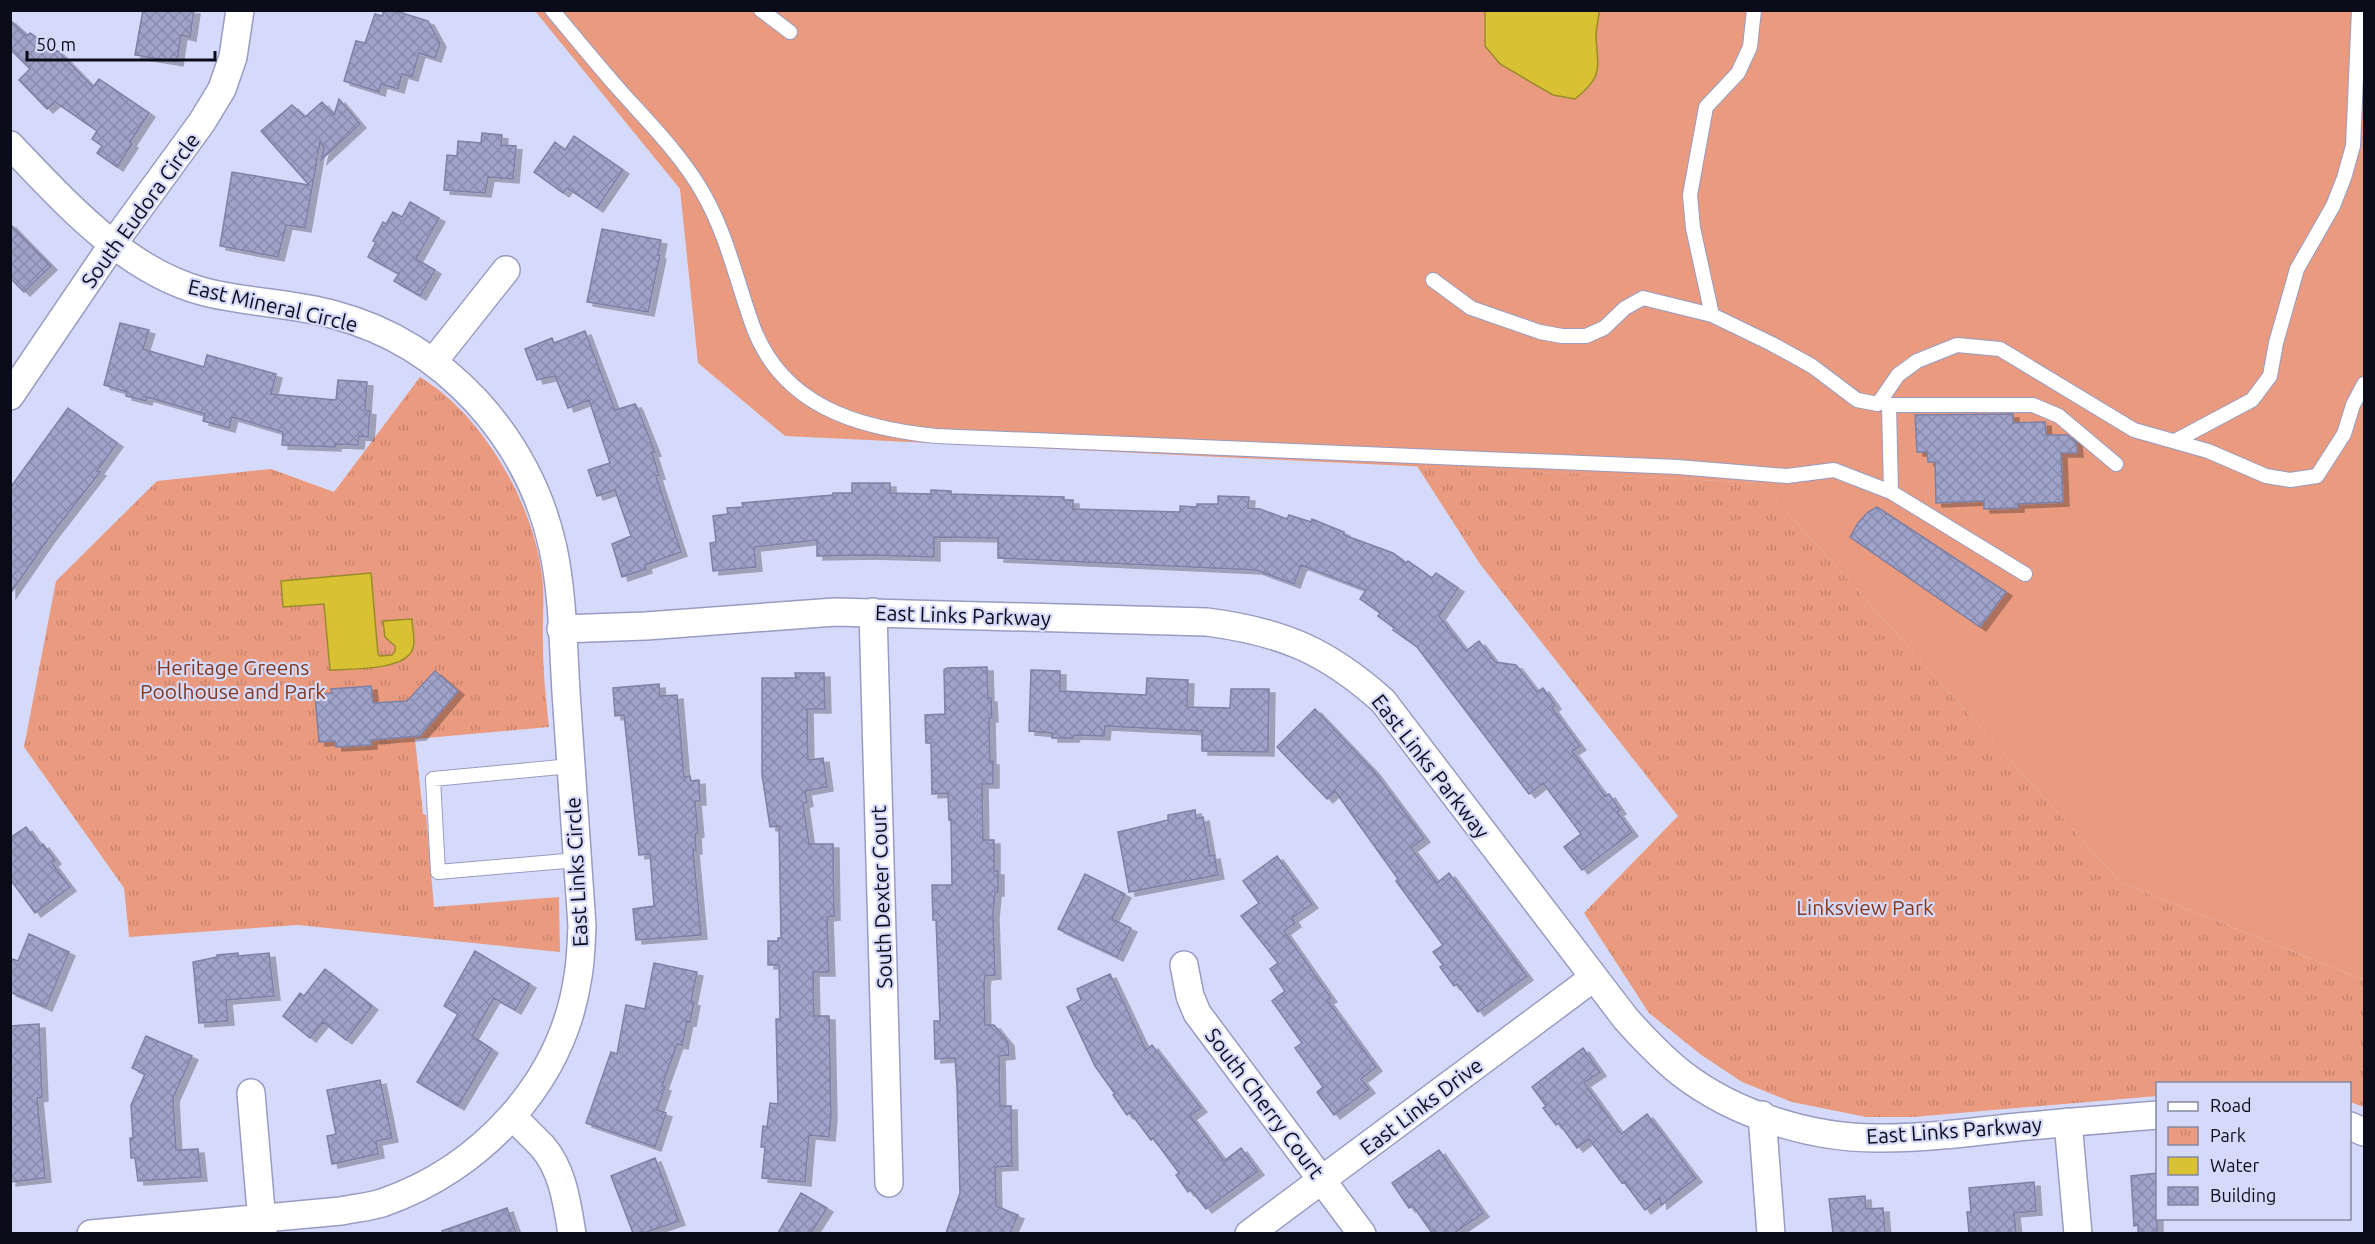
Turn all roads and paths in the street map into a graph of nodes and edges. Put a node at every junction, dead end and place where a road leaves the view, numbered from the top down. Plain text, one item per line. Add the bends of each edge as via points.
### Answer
1 (240, 10) edge
2 (552, 10) edge
3 (761, 10) edge
4 (1754, 10) edge
5 (2359, 10) edge
6 (790, 32) dead end
7 (10, 145) edge
8 (113, 244) junction
9 (506, 270) dead end
10 (1433, 280) dead end
11 (1712, 315) junction
12 (433, 362) junction
13 (2364, 384) edge
14 (10, 396) edge
15 (2175, 441) junction
16 (2116, 464) dead end
17 (1891, 492) junction
18 (2025, 574) dead end
19 (873, 612) junction
20 (561, 629) junction
21 (571, 766) junction
22 (577, 860) junction
23 (1184, 965) dead end
24 (1593, 978) junction
25 (251, 1093) dead end
26 (1762, 1115) junction
27 (2156, 1115) edge
28 (512, 1116) junction
29 (2068, 1122) junction
30 (1322, 1179) junction
31 (889, 1183) dead end
32 (262, 1226) edge
33 (92, 1233) edge
34 (572, 1233) edge
35 (1248, 1233) edge
36 (1362, 1233) edge
37 (1771, 1233) edge
38 (2078, 1233) edge

1 - 8 street, South Eudora Circle via 233,57 222,89
2 - 17 lane via 641,111 702,191 735,268 751,323 771,360 799,393 836,414 901,432 936,436 1678,466 1787,476 1834,470
3 - 6 lane
4 - 11 lane via 1750,47 1738,73 1706,107 1690,195 1695,240
5 - 15 lane via 2353,146 2333,206 2297,269 2270,376 2252,400
7 - 8 street, East Mineral Circle
8 - 12 street, East Mineral Circle via 178,284 231,298 337,315 376,330
8 - 14 street, South Eudora Circle
9 - 12 street
10 - 11 lane via 1471,308 1562,336 1586,336 1604,328 1625,308 1643,298
11 - 15 lane via 1812,366 1857,400 1878,404 1898,375 1917,361 1957,345 2000,349 2133,430
12 - 20 street, East Mineral Circle via 504,433 533,486 545,517 558,576
13 - 15 lane via 2344,434 2317,477 2290,480 2266,476
16 - 17 lane via 2060,416 2033,405 1889,405
17 - 18 lane
19 - 20 street, East Links Parkway
19 - 24 street, East Links Parkway via 1207,622 1248,628 1312,650 1383,701
19 - 31 street, South Dexter Court
20 - 21 street, East Links Circle
21 - 22 street, East Links Circle
21 - 22 lane via 433,778 438,872
22 - 28 street, East Links Circle via 582,926 574,995 560,1040 546,1068
23 - 30 street, South Cherry Court via 1197,1013
24 - 26 street, East Links Parkway via 1654,1050 1681,1073 1733,1104
24 - 30 street, East Links Drive
25 - 32 street
26 - 29 street, East Links Parkway via 1818,1132 1880,1138
26 - 37 street
27 - 29 street, East Links Parkway
28 - 32 street, East Links Circle via 473,1153 411,1191 380,1203
28 - 34 street via 553,1162 561,1179
29 - 38 street
30 - 35 street, East Links Drive
30 - 36 street, South Cherry Court
32 - 33 street, East Links Circle

